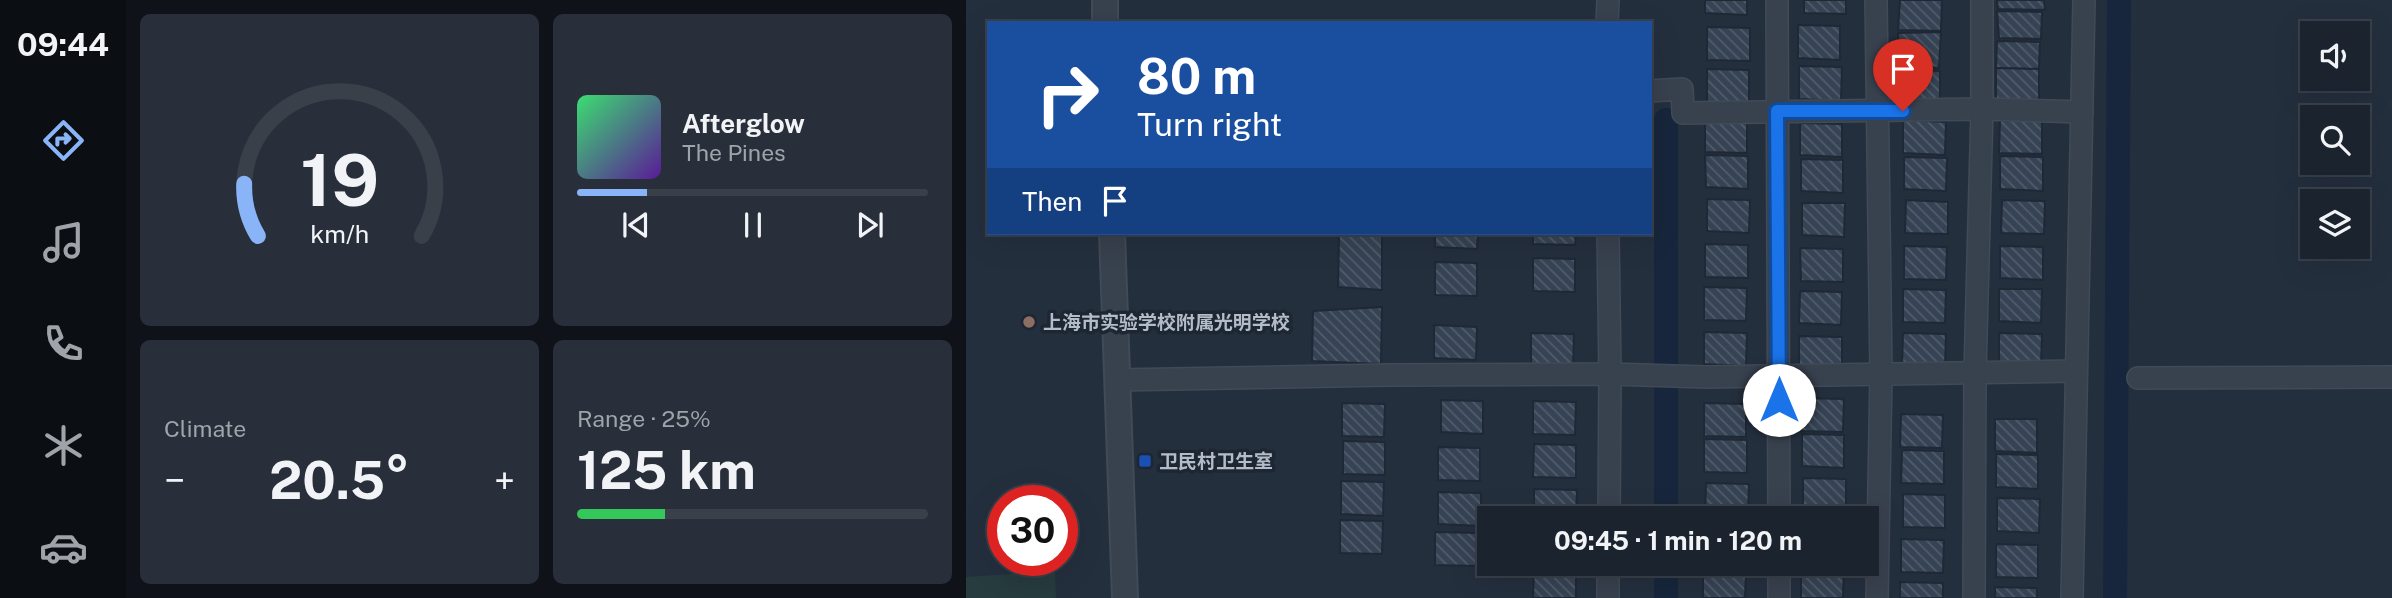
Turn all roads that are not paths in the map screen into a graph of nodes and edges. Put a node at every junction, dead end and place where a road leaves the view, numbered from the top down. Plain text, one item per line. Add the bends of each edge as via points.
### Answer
1 (1105, 0) edge
2 (1608, 0) edge
3 (1777, 0) edge
4 (1876, 0) edge
5 (1982, 0) edge
6 (2084, 0) edge
7 (1105, 21) edge
8 (1607, 21) edge
9 (1652, 91) edge
10 (1982, 109) junction
11 (1777, 111) junction
12 (1877, 111) junction
13 (2082, 112) junction
14 (1112, 235) edge
15 (1608, 235) edge
16 (2077, 371) junction
17 (1975, 373) junction
18 (1617, 374) junction
19 (1881, 374) junction
20 (1779, 376) junction
21 (2392, 377) edge
22 (2138, 378) dead end
23 (1117, 380) junction
24 (1610, 506) edge
25 (1779, 506) edge
26 (1608, 576) edge
27 (1779, 576) edge
28 (1125, 598) edge
29 (1608, 598) edge
30 (1779, 598) edge
31 (1877, 598) edge
32 (1974, 598) edge
33 (2073, 598) edge

1 - 7 street
2 - 8 street
3 - 11 street
4 - 12 street
5 - 10 street
6 - 13 street
9 - 11 street via 1682,89 1683,113
10 - 12 street
10 - 13 street
10 - 17 street
11 - 12 street
11 - 20 street
12 - 19 street
13 - 16 street
14 - 23 street
15 - 18 street
16 - 17 street
16 - 33 street
17 - 19 street
17 - 32 street
18 - 20 street
18 - 23 street
18 - 24 street
19 - 20 street
19 - 31 street
20 - 25 street
21 - 22 street
23 - 28 street
26 - 29 street
27 - 30 street

